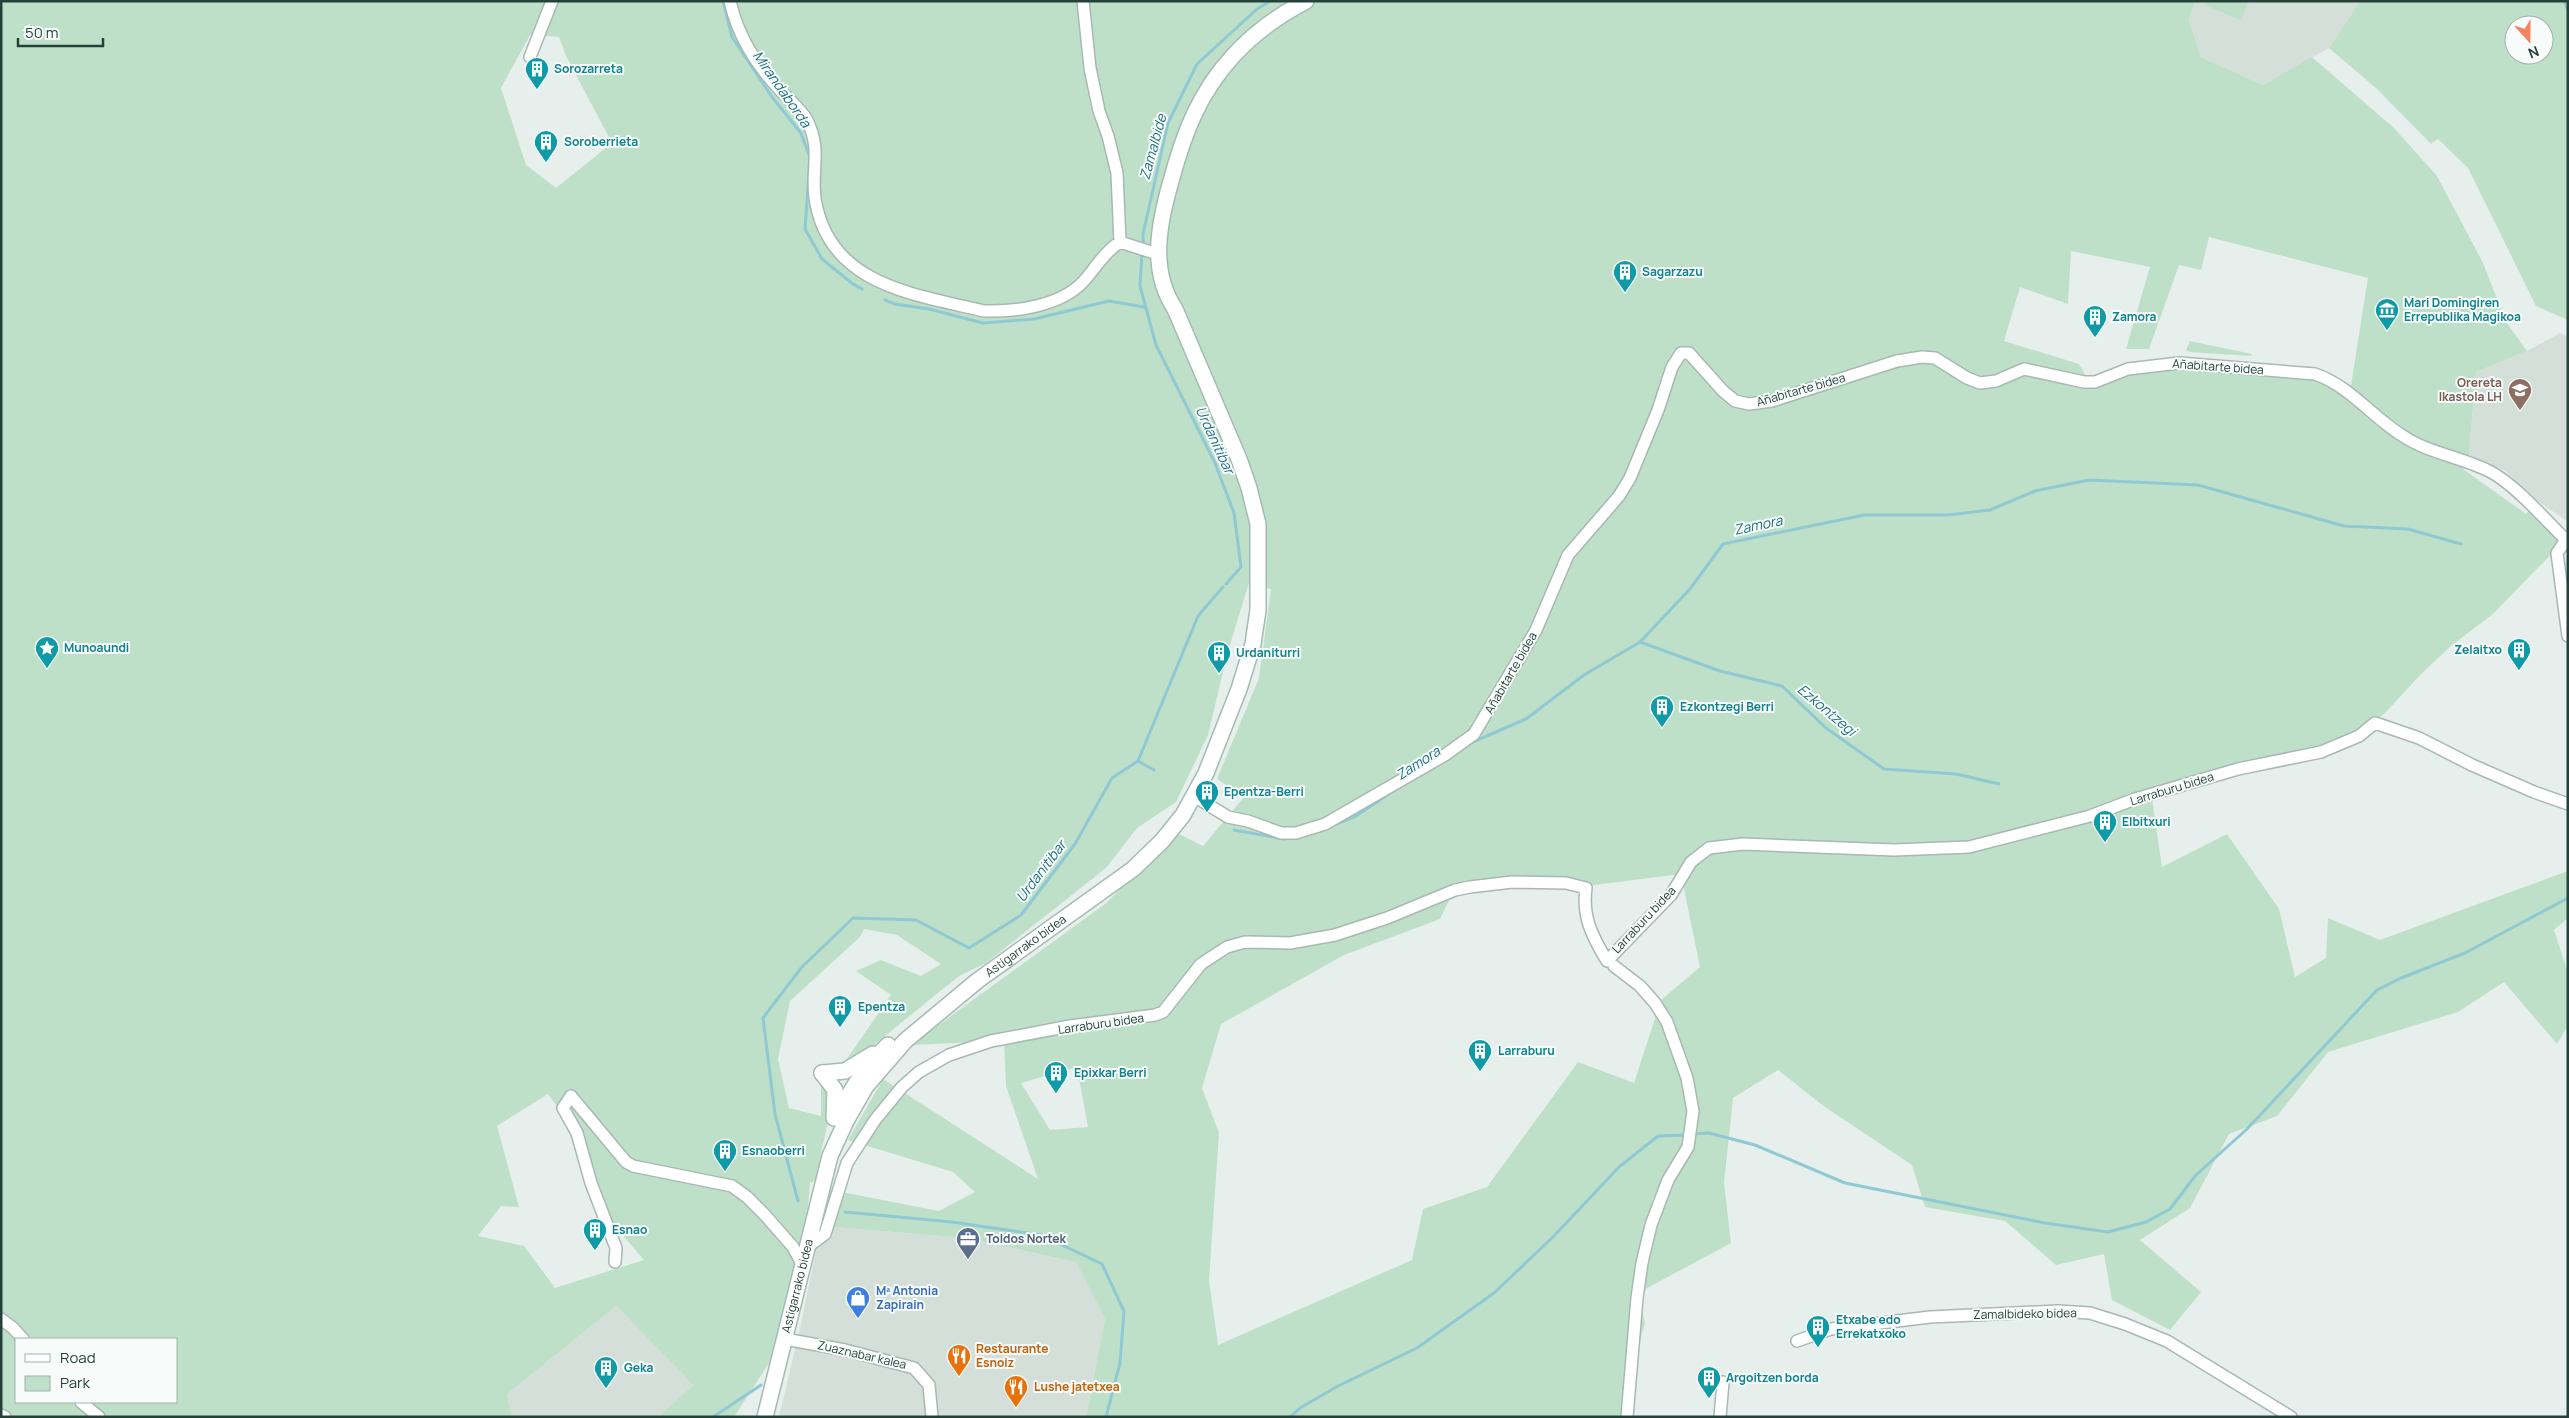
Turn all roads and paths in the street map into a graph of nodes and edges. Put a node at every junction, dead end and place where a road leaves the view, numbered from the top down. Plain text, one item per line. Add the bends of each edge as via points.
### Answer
1 (552, 1) edge
2 (730, 1) edge
3 (1083, 1) edge
4 (1306, 1) edge
5 (530, 57) dead end
6 (1170, 183) junction
7 (1168, 236) junction
8 (1124, 243) junction
9 (1152, 252) junction
10 (1174, 294) junction
11 (1175, 309) junction
12 (2566, 538) edge
13 (2568, 636) edge
14 (1194, 796) junction
15 (2568, 804) edge
16 (1614, 966) dead end
17 (936, 1013) junction
18 (887, 1046) junction
19 (870, 1081) junction
20 (848, 1086) junction
21 (838, 1131) junction
22 (825, 1174) junction
23 (842, 1178) junction
24 (807, 1247) junction
25 (615, 1262) dead end
26 (803, 1266) junction
27 (1, 1319) edge
28 (22, 1338) edge
29 (785, 1339) junction
30 (1797, 1341) dead end
31 (1723, 1382) dead end
32 (82, 1403) edge
33 (932, 1416) edge
34 (99, 1417) edge
35 (765, 1417) edge
36 (1626, 1417) edge
37 (1720, 1417) edge
38 (2291, 1417) edge

1 - 5 street
2 - 8 street via 748,51 806,118 816,144 814,189 821,227 844,259 865,274 886,286 984,311 1001,311 1039,304 1071,293
3 - 8 street via 1090,68 1117,173
4 - 6 main road via 1254,36 1216,77 1183,135
6 - 7 main road
6 - 9 main road
7 - 9 main road via 1163,249
7 - 10 main road
8 - 9 street
9 - 10 main road via 1163,255 1165,272
9 - 11 main road, Astigarrako bidea via 1167,297
10 - 11 main road
11 - 14 main road, Astigarrako bidea via 1239,459 1258,524 1258,610 1253,644 1223,733
12 - 13 street via 2557,553
12 - 14 street, Añabitarte bidea via 2494,473 2420,447 2335,383 2315,374 2179,363 2128,369 2095,382 2024,369 1996,381 1980,383 1935,358 1922,357 1897,361 1772,401 1749,404 1735,401 1689,353 1681,353 1672,367 1630,478 1619,496 1568,556 1536,630 1474,734 1445,755 1325,824 1296,833 1281,833 1228,817
14 - 17 main road, Astigarrako bidea via 1162,841 1133,869
15 - 23 street, Larraburu bidea via 2472,765 2419,738 2375,723 2359,736 2321,752 2238,769 2135,799 2090,816 1969,847 1894,850 1743,844 1709,848 1695,858 1671,895 1607,961 1586,922 1586,888 1566,883 1512,882 1455,890 1335,935 1290,943 1246,942 1227,947 1201,964 1163,1012 1155,1016 1070,1026 991,1041 949,1055 919,1072 902,1087 847,1162
16 - 36 street via 1640,986 1667,1022 1687,1078 1693,1111 1688,1147 1668,1180 1651,1225 1642,1263
17 - 18 main road, Astigarrako bidea
17 - 19 main road, Astigarrako bidea via 892,1053
18 - 20 main road, Astigarrako bidea
18 - 21 main road via 844,1071 822,1073 835,1090
19 - 20 main road
19 - 21 main road, Astigarrako bidea
20 - 21 main road, Astigarrako bidea via 838,1114
21 - 22 main road, Astigarrako bidea
22 - 23 street
22 - 24 main road, Astigarrako bidea
23 - 24 street, Larraburu bidea via 825,1234
24 - 26 main road, Astigarrako bidea
25 - 26 street via 616,1248 591,1183 577,1133 563,1108 570,1096 626,1162 633,1166 732,1186 747,1197 793,1247
26 - 29 main road, Astigarrako bidea
27 - 28 street
29 - 33 street, Zuaznabar kalea via 907,1364 926,1378 931,1392
29 - 35 main road, Astigarrako bidea
30 - 38 street, Zamalbideko bidea via 1831,1329 1930,1317 2058,1311 2090,1313 2167,1341
31 - 37 street
32 - 34 street

